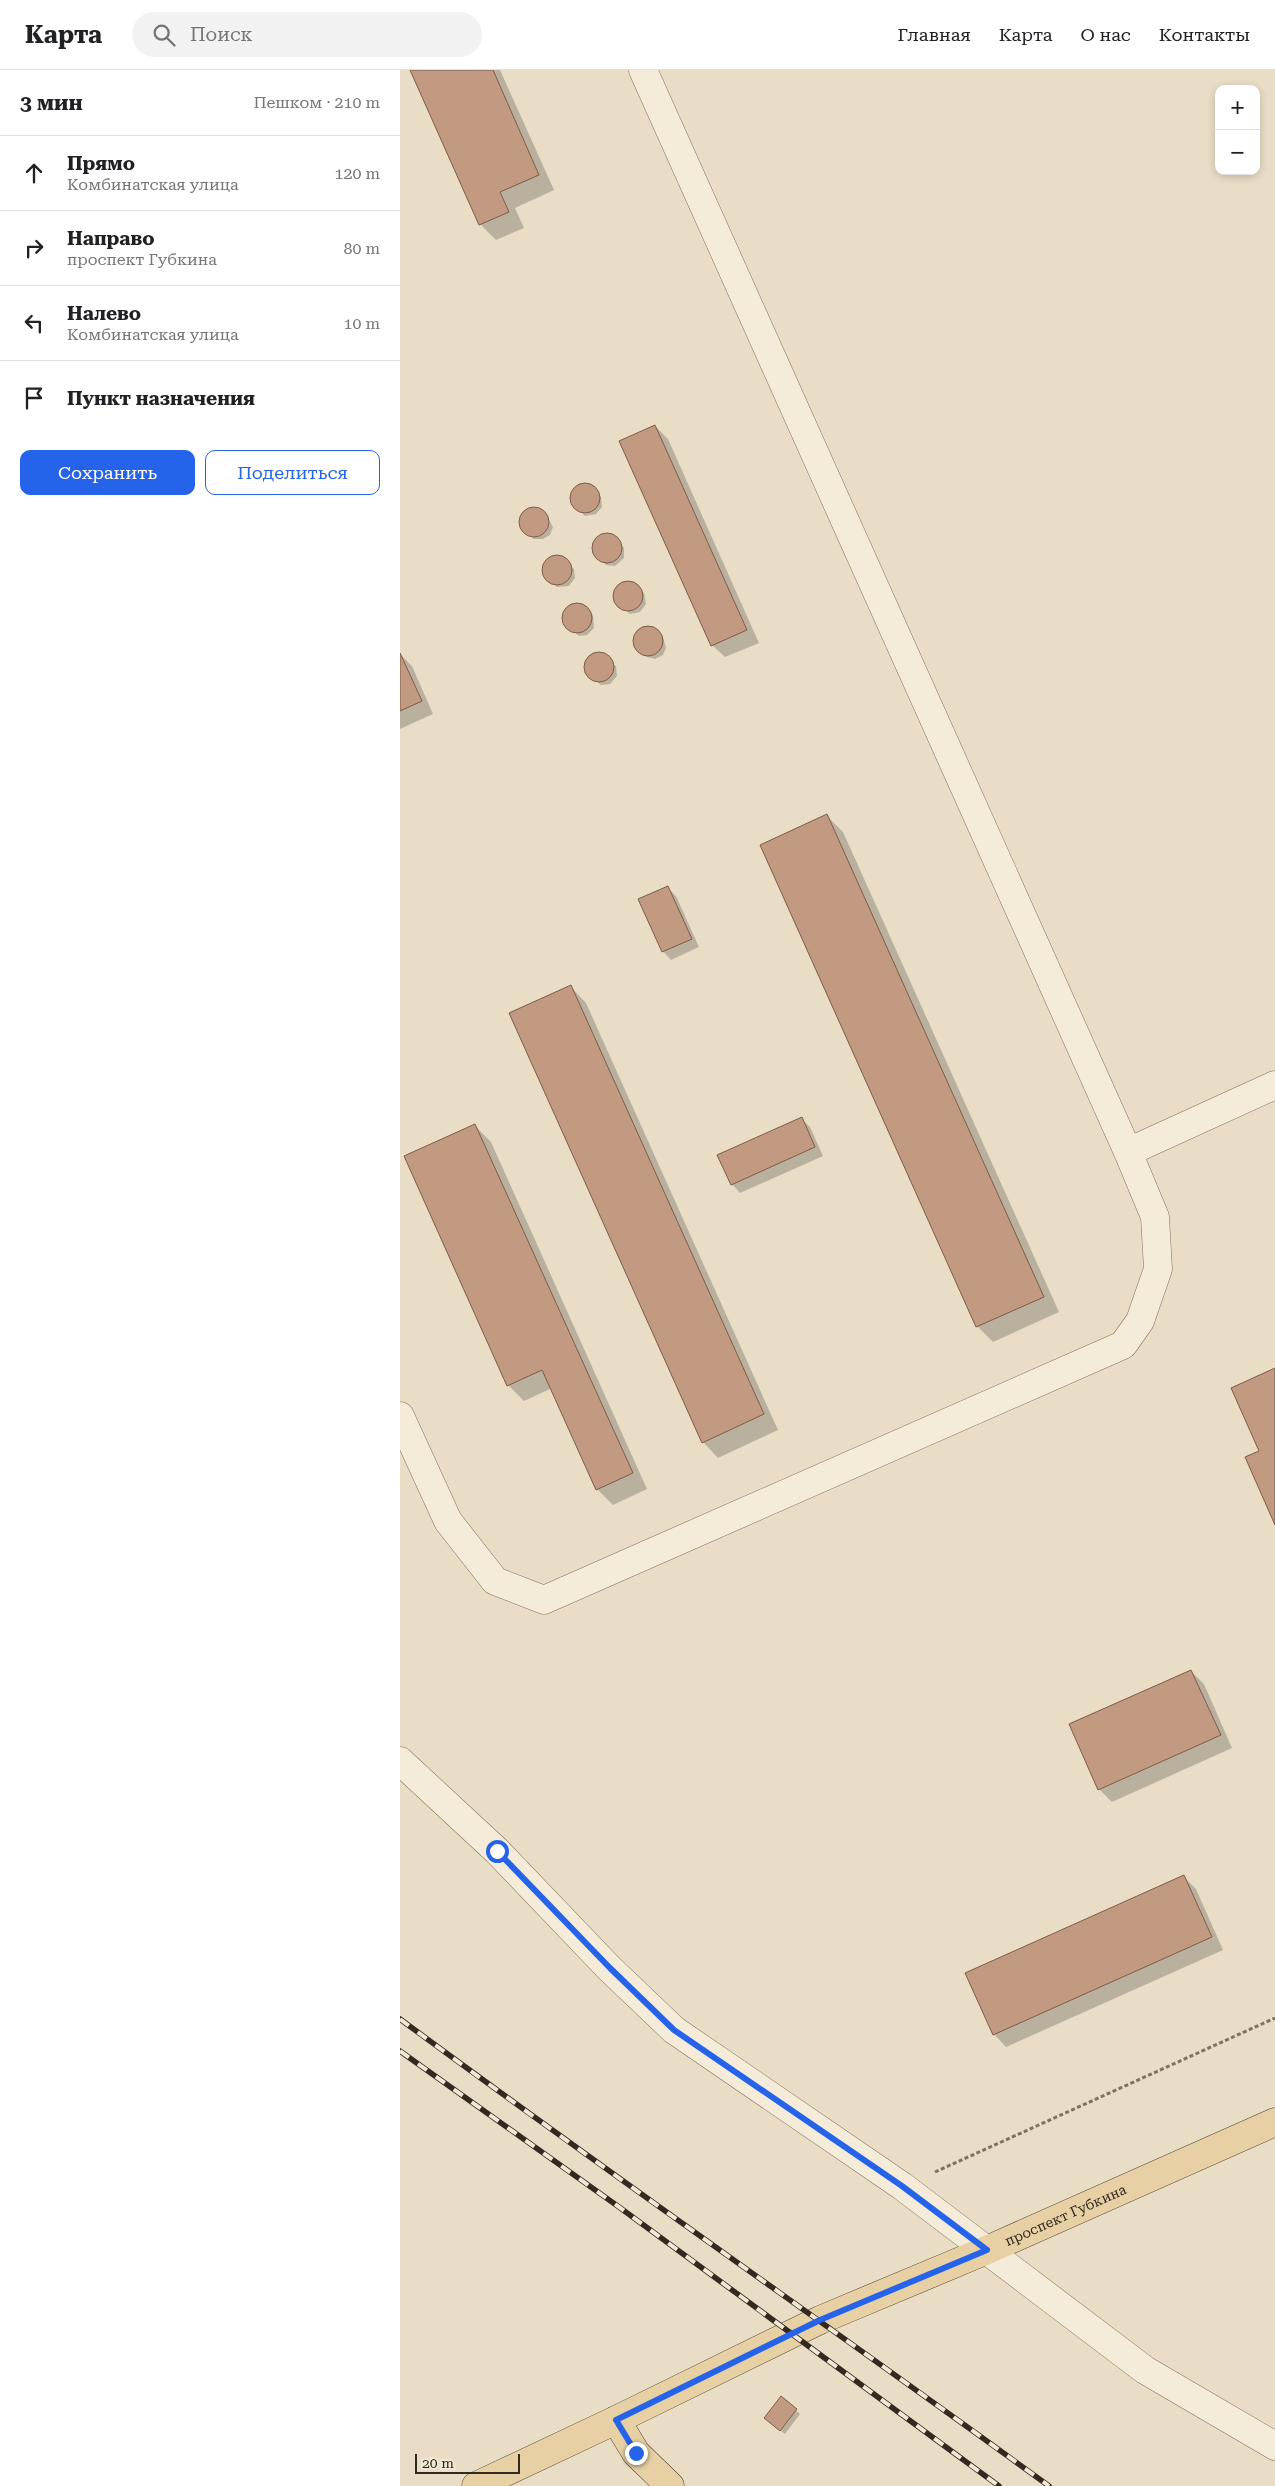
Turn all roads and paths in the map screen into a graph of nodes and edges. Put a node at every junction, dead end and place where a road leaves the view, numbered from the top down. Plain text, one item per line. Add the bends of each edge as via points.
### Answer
1 (643, 70) edge
2 (1275, 1085) edge
3 (1128, 1152) junction
4 (400, 1416) edge
5 (400, 1761) edge
6 (1275, 2018) edge
7 (1275, 2122) edge
8 (902, 2186) junction
9 (987, 2250) junction
10 (616, 2420) junction
11 (1275, 2446) edge
12 (476, 2486) edge
13 (670, 2486) edge

1 - 3 street
2 - 3 street
3 - 4 street via 1155,1217 1158,1268 1140,1320 1123,1345 544,1600 494,1581 448,1521
5 - 8 street via 497,1851 674,2030
6 - 8 path
7 - 9 main road, проспект Губкина
8 - 9 street
9 - 10 main road, проспект Губкина via 820,2320
9 - 11 street via 1146,2370
10 - 12 main road, проспект Губкина
10 - 13 main road via 636,2453

